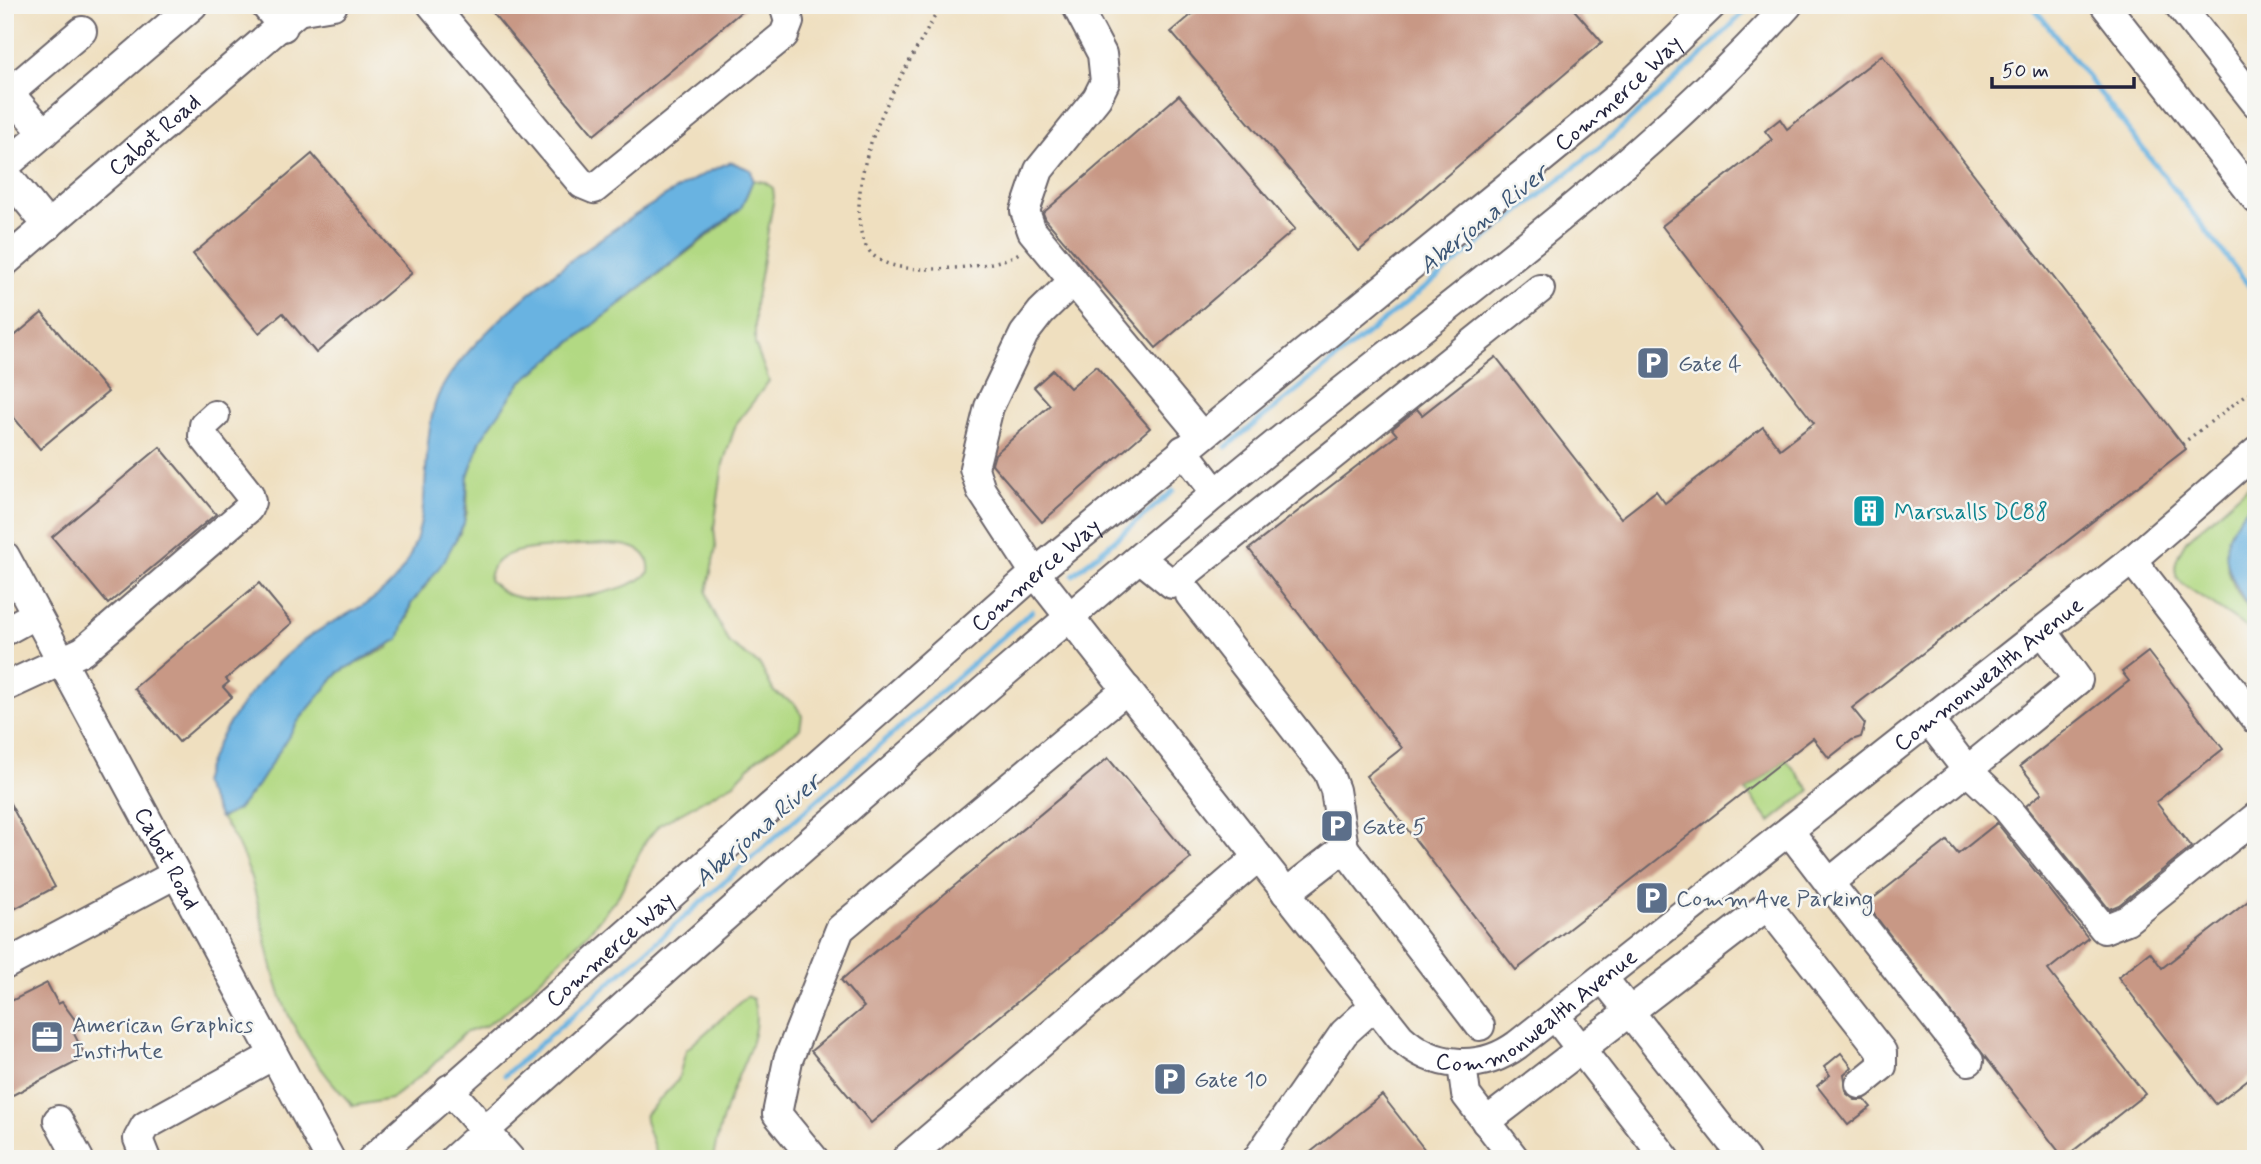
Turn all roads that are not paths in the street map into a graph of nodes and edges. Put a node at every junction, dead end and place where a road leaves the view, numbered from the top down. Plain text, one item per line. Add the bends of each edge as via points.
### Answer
1 (194, 5) edge
2 (265, 5) edge
3 (333, 5) edge
4 (432, 5) edge
5 (785, 5) edge
6 (1076, 5) edge
7 (1788, 5) edge
8 (2105, 5) edge
9 (2179, 5) edge
10 (1703, 9) edge
11 (297, 12) edge
12 (82, 30) dead end
13 (2256, 103) edge
14 (44, 133) junction
15 (5, 166) edge
16 (5, 173) edge
17 (2256, 199) edge
18 (48, 226) junction
19 (5, 262) edge
20 (1073, 281) junction
21 (1540, 289) dead end
22 (215, 415) dead end
23 (1192, 443) junction
24 (2256, 452) edge
25 (1216, 493) junction
26 (1190, 515) junction
27 (1220, 546) junction
28 (5, 556) edge
29 (1140, 558) junction
30 (2132, 560) junction
31 (1035, 573) junction
32 (1190, 595) dead end
33 (36, 614) junction
34 (1072, 617) junction
35 (5, 631) edge
36 (2043, 631) junction
37 (62, 662) junction
38 (5, 687) edge
39 (1127, 689) junction
40 (2256, 720) edge
41 (1930, 722) junction
42 (1968, 770) junction
43 (2256, 817) edge
44 (1790, 832) junction
45 (1344, 848) junction
46 (1258, 857) junction
47 (176, 874) junction
48 (1829, 883) junction
49 (1286, 893) junction
50 (5, 965) edge
51 (1603, 978) junction
52 (1375, 1005) junction
53 (1629, 1011) junction
54 (1555, 1016) junction
55 (1480, 1026) dead end
56 (1580, 1048) junction
57 (272, 1056) junction
58 (1969, 1061) dead end
59 (1462, 1063) junction
60 (1860, 1084) dead end
61 (449, 1089) junction
62 (58, 1120) dead end
63 (1486, 1122) junction
64 (485, 1130) junction
65 (79, 1159) edge
66 (146, 1159) edge
67 (330, 1159) edge
68 (372, 1159) edge
69 (454, 1159) edge
70 (510, 1159) edge
71 (814, 1159) edge
72 (906, 1159) edge
73 (1257, 1159) edge
74 (1515, 1159) edge
75 (1666, 1159) edge
76 (1745, 1159) edge

1 - 14 street
2 - 11 street
3 - 11 street
4 - 5 street via 582,184 594,189 784,35 789,22
6 - 20 street via 1101,54 1105,82 1097,99 1039,170 1025,211 1027,224
7 - 25 street via 1702,96 1633,158
8 - 17 street
9 - 13 street
10 - 23 street, Commerce Way via 1616,98
11 - 18 street, Cabot Road
12 - 14 street via 9,93
14 - 15 street
16 - 18 street
18 - 19 street, Cabot Road
20 - 23 street
20 - 31 street, Commonwealth Avenue via 1024,334 989,407 974,468 981,490
21 - 27 street
22 - 37 street via 204,425 203,436 249,494 250,507 87,648
23 - 25 street
23 - 31 street, Commerce Way
24 - 30 street, Commonwealth Avenue
25 - 26 street
26 - 27 street
26 - 29 street
27 - 29 street via 1172,584
28 - 33 street, Cabot Road
29 - 34 street
30 - 36 street, Commonwealth Avenue
30 - 40 street
31 - 34 street, Commonwealth Avenue
31 - 61 street, Commerce Way
32 - 45 street via 1328,772
33 - 35 street
33 - 37 street, Cabot Road
34 - 39 street, Commonwealth Avenue
34 - 64 street
36 - 41 street, Commonwealth Avenue
36 - 42 street via 2078,680
37 - 38 street
37 - 47 street, Cabot Road
39 - 46 street, Commonwealth Avenue
39 - 71 street via 840,929 788,1060 777,1114
41 - 42 street
41 - 44 street, Commonwealth Avenue
42 - 43 street via 2004,804 2104,929 2127,920
42 - 48 street
44 - 48 street
44 - 51 street, Commonwealth Avenue
45 - 49 street
45 - 55 street
46 - 49 street, Commonwealth Avenue
46 - 72 street
47 - 50 street
47 - 57 street, Cabot Road
48 - 58 street
49 - 52 street, Commonwealth Avenue
51 - 53 street
51 - 54 street, Commonwealth Avenue
52 - 59 street, Commonwealth Avenue via 1414,1049 1439,1060
52 - 73 street via 1344,1033
53 - 56 street
53 - 60 street via 1757,911 1768,909 1882,1052 1880,1068
53 - 76 street
54 - 56 street
54 - 59 street, Commonwealth Avenue via 1502,1055
56 - 63 street
56 - 75 street
57 - 66 street via 145,1126 138,1142
57 - 67 street, Cabot Road
59 - 63 street via 1465,1093
61 - 64 street
61 - 68 street, Commerce Way
62 - 65 street
63 - 74 street
64 - 69 street
64 - 70 street

